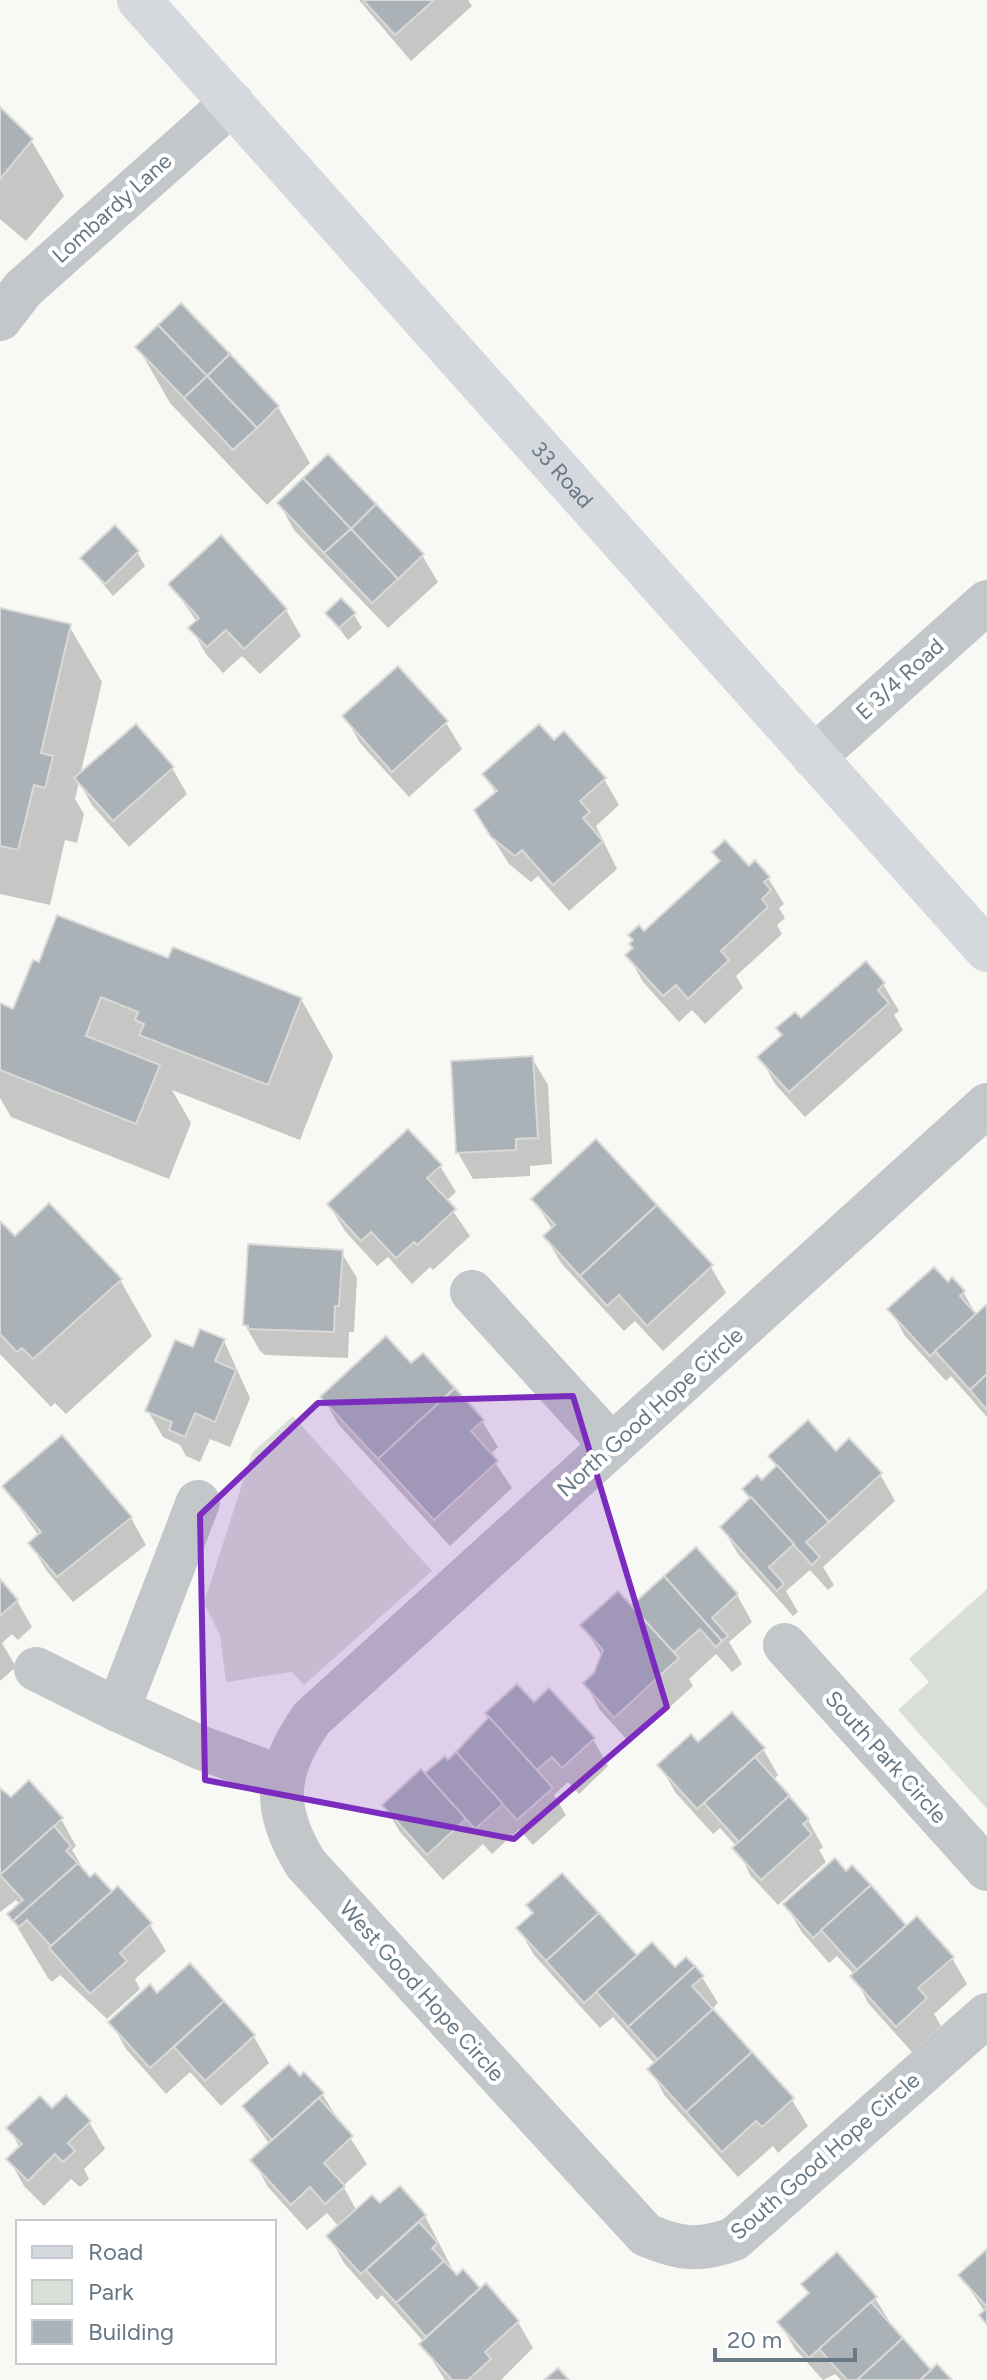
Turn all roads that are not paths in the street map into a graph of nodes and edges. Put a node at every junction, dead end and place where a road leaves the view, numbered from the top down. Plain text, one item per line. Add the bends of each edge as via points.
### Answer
1 (139, 0) edge
2 (232, 103) junction
3 (0, 319) edge
4 (987, 602) edge
5 (814, 757) junction
6 (987, 950) edge
7 (980, 1126) edge
8 (472, 1292) dead end
9 (612, 1446) junction
10 (198, 1502) dead end
11 (785, 1645) dead end
12 (36, 1669) dead end
13 (118, 1710) junction
14 (312, 1718) joint
15 (283, 1778) junction
16 (987, 1869) edge
17 (987, 2015) edge
18 (646, 2235) joint

1 - 2 main road, 33 Road
2 - 3 street, Lombardy Lane via 23,289
2 - 5 main road, 33 Road
4 - 5 street, E 3/4 Road
5 - 6 main road, 33 Road
7 - 9 street, North Good Hope Circle
8 - 9 street
9 - 14 street, North Good Hope Circle
10 - 13 street
11 - 16 street, South Park Circle
12 - 13 street
13 - 15 street
14 - 15 street, West Good Hope Circle via 291,1748
15 - 18 street, West Good Hope Circle via 289,1837 306,1864
17 - 18 street, South Good Hope Circle via 734,2239 710,2247 676,2248

